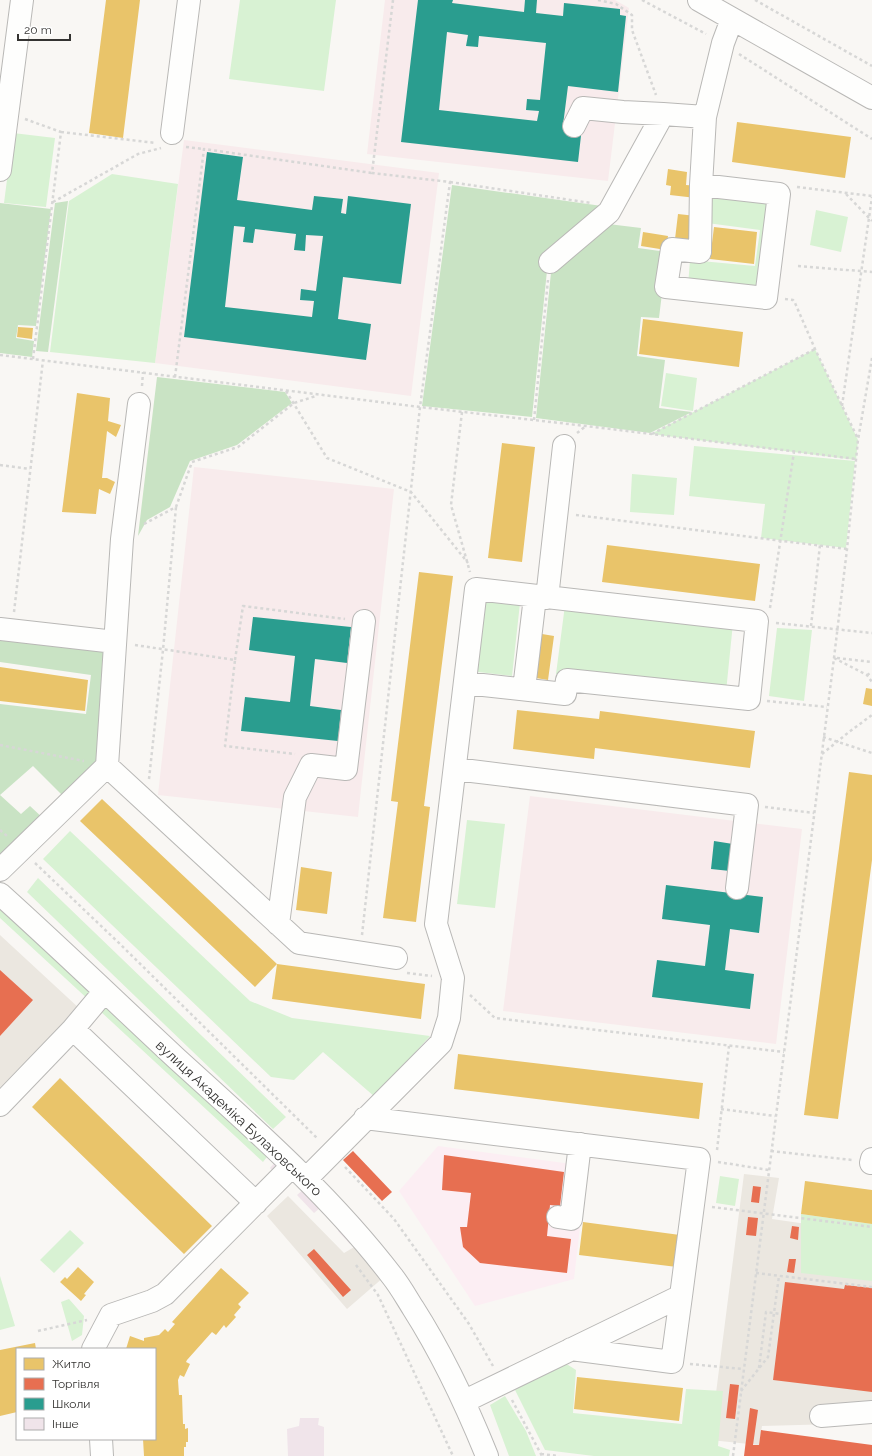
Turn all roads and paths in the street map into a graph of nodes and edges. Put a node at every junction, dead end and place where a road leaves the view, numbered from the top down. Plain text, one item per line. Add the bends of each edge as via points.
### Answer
1 (22, 0) edge
2 (189, 0) edge
3 (393, 0) edge
4 (598, 0) edge
5 (642, 0) edge
6 (699, 0) edge
7 (755, 0) edge
8 (732, 19) junction
9 (723, 43) junction
10 (872, 66) edge
11 (872, 98) edge
12 (7, 113) junction
13 (663, 114) junction
14 (705, 117) junction
15 (574, 126) dead end
16 (62, 132) junction
17 (872, 139) edge
18 (171, 143) junction
19 (204, 149) junction
20 (0, 170) edge
21 (372, 173) junction
22 (450, 182) junction
23 (702, 185) junction
24 (846, 193) dead end
25 (872, 197) edge
26 (52, 202) junction
27 (612, 206) junction
28 (869, 217) junction
29 (872, 221) edge
30 (550, 262) joint
31 (798, 266) dead end
32 (862, 272) junction
33 (872, 272) edge
34 (795, 303) dead end
35 (815, 349) junction
36 (0, 355) edge
37 (872, 358) edge
38 (33, 359) junction
39 (43, 360) junction
40 (175, 377) junction
41 (286, 391) junction
42 (318, 395) junction
43 (294, 403) junction
44 (140, 404) dead end
45 (842, 406) junction
46 (420, 408) junction
47 (462, 412) junction
48 (534, 420) junction
49 (651, 434) junction
50 (858, 440) junction
51 (564, 446) dead end
52 (794, 452) junction
53 (856, 460) junction
54 (0, 465) edge
55 (30, 469) junction
56 (411, 492) junction
57 (176, 507) junction
58 (556, 512) junction
59 (122, 539) junction
60 (781, 540) junction
61 (820, 545) junction
62 (847, 549) junction
63 (468, 563) junction
64 (476, 589) junction
65 (541, 597) junction
66 (364, 621) joint
67 (763, 622) junction
68 (811, 626) junction
69 (837, 629) junction
70 (6, 630) edge
71 (872, 633) edge
72 (115, 642) junction
73 (163, 650) junction
74 (834, 658) junction
75 (235, 660) junction
76 (872, 662) edge
77 (872, 672) edge
78 (867, 675) junction
79 (872, 682) edge
80 (465, 683) junction
81 (524, 690) junction
82 (749, 699) junction
83 (827, 708) junction
84 (872, 715) edge
85 (823, 737) junction
86 (837, 742) junction
87 (0, 745) edge
88 (872, 753) edge
89 (821, 755) junction
90 (311, 765) junction
91 (107, 766) junction
92 (455, 769) junction
93 (146, 802) junction
94 (747, 805) junction
95 (814, 813) junction
96 (0, 830) edge
97 (22, 850) junction
98 (0, 870) edge
99 (737, 888) dead end
100 (0, 894) edge
101 (278, 924) junction
102 (360, 952) junction
103 (401, 965) joint
104 (453, 978) junction
105 (104, 992) junction
106 (73, 1030) junction
107 (729, 1046) junction
108 (784, 1052) junction
109 (0, 1105) edge
110 (721, 1109) junction
111 (776, 1116) junction
112 (365, 1118) junction
113 (580, 1144) junction
114 (771, 1151) junction
115 (332, 1153) junction
116 (872, 1159) edge
117 (707, 1161) junction
118 (872, 1163) edge
119 (769, 1170) junction
120 (299, 1172) junction
121 (256, 1203) junction
122 (693, 1205) junction
123 (763, 1214) junction
124 (558, 1218) dead end
125 (872, 1227) edge
126 (756, 1273) junction
127 (779, 1276) junction
128 (872, 1287) edge
129 (681, 1296) junction
130 (774, 1313) junction
131 (781, 1314) dead end
132 (111, 1315) junction
133 (38, 1331) dead end
134 (94, 1348) edge
135 (571, 1349) junction
136 (672, 1362) junction
137 (744, 1369) junction
138 (759, 1369) junction
139 (503, 1382) junction
140 (741, 1391) junction
141 (465, 1401) junction
142 (872, 1412) edge
143 (821, 1416) dead end
144 (101, 1440) edge
145 (541, 1455) edge
146 (102, 1456) edge
147 (487, 1456) edge
148 (559, 1456) edge
149 (733, 1456) edge

1 - 12 street
2 - 18 street
3 - 21 path
4 - 13 path via 616,4 632,15 632,30
5 - 9 path
6 - 8 street
7 - 10 path
8 - 9 street
8 - 11 street
9 - 14 street
9 - 17 path
12 - 16 path
12 - 20 street
13 - 14 street
13 - 15 street via 583,108
13 - 27 street
14 - 23 street
16 - 18 path
16 - 26 path
18 - 19 path
18 - 26 path via 138,154
19 - 21 path
19 - 40 path
21 - 22 path
22 - 27 path
22 - 46 path
23 - 23 street via 700,252 672,249 666,287 766,298 779,194
24 - 28 path
25 - 28 path
26 - 38 path
27 - 30 street via 609,212
28 - 29 path
28 - 32 path
30 - 48 path
31 - 32 path
32 - 33 path
32 - 45 path
34 - 35 path
35 - 45 path
35 - 49 path
36 - 38 path
37 - 50 path
38 - 39 path
39 - 40 path
39 - 55 path
40 - 41 path
41 - 42 path
41 - 43 path
42 - 43 path
42 - 46 path
43 - 56 path via 327,458
43 - 57 path via 238,447 192,462
44 - 59 street
45 - 50 path
46 - 47 path
46 - 56 path
47 - 48 path
47 - 63 path via 451,505
48 - 49 path
49 - 52 path
50 - 53 path
51 - 58 street
52 - 53 path
52 - 60 path
53 - 62 path
54 - 55 path
55 - 70 path
56 - 63 path
56 - 102 path
57 - 59 path via 148,521
57 - 73 path
58 - 60 path
58 - 65 street
59 - 72 street
60 - 61 path
60 - 67 path
61 - 62 path
61 - 68 path
62 - 69 path
63 - 64 path
64 - 65 street
64 - 80 street
65 - 67 street
65 - 81 street
66 - 75 path via 243,606
66 - 90 street via 346,769
67 - 68 path
67 - 82 street
68 - 69 path
69 - 71 path
69 - 74 path
70 - 72 street
72 - 73 path
72 - 91 street
73 - 75 path
73 - 93 path
74 - 76 path
74 - 78 path
74 - 83 path
75 - 90 path via 225,746 301,755
77 - 78 path
78 - 79 path
80 - 81 street
80 - 92 street
81 - 82 street via 565,694 567,680
82 - 83 path
83 - 85 path
84 - 86 path
85 - 86 path
85 - 89 path
86 - 88 path
86 - 89 path
87 - 91 path
89 - 95 path
90 - 101 street via 295,797
91 - 93 street
91 - 97 street
92 - 94 street
92 - 104 street via 436,924
93 - 101 street
94 - 95 path
94 - 99 street
95 - 108 path
96 - 97 path
97 - 98 street
97 - 115 path
100 - 105 street, вулиця Академіка Булаховського
101 - 102 street via 299,943
102 - 103 street
103 - 104 path
104 - 107 path via 495,1018
104 - 112 street via 449,1018 441,1043
105 - 106 street
105 - 120 street, вулиця Академіка Булаховського
106 - 109 street
106 - 121 street
107 - 108 path
107 - 110 path
108 - 111 path
110 - 111 path
110 - 117 path
111 - 114 path
112 - 113 street
112 - 115 street
113 - 117 street
113 - 124 street via 571,1219
114 - 118 path
114 - 119 path
115 - 120 street
115 - 139 path via 394,1219 469,1324
116 - 118 street
117 - 119 path
117 - 122 street
119 - 123 path
120 - 121 street
120 - 141 street, вулиця Академіка Булаховського via 393,1277 431,1335
121 - 132 street via 165,1294
122 - 123 path
122 - 129 street
123 - 125 path
123 - 126 path
126 - 127 path
126 - 137 path
127 - 128 path
127 - 130 path
129 - 135 street
129 - 136 street
130 - 131 path
130 - 138 path via 768,1357
130 - 138 path via 766,1312
132 - 133 path
132 - 134 street
135 - 136 street
135 - 139 street
136 - 137 path
137 - 140 path
138 - 140 path
139 - 141 street
139 - 145 path
140 - 149 path
141 - 147 street, вулиця Академіка Булаховського
142 - 143 street
144 - 146 street
145 - 148 path

